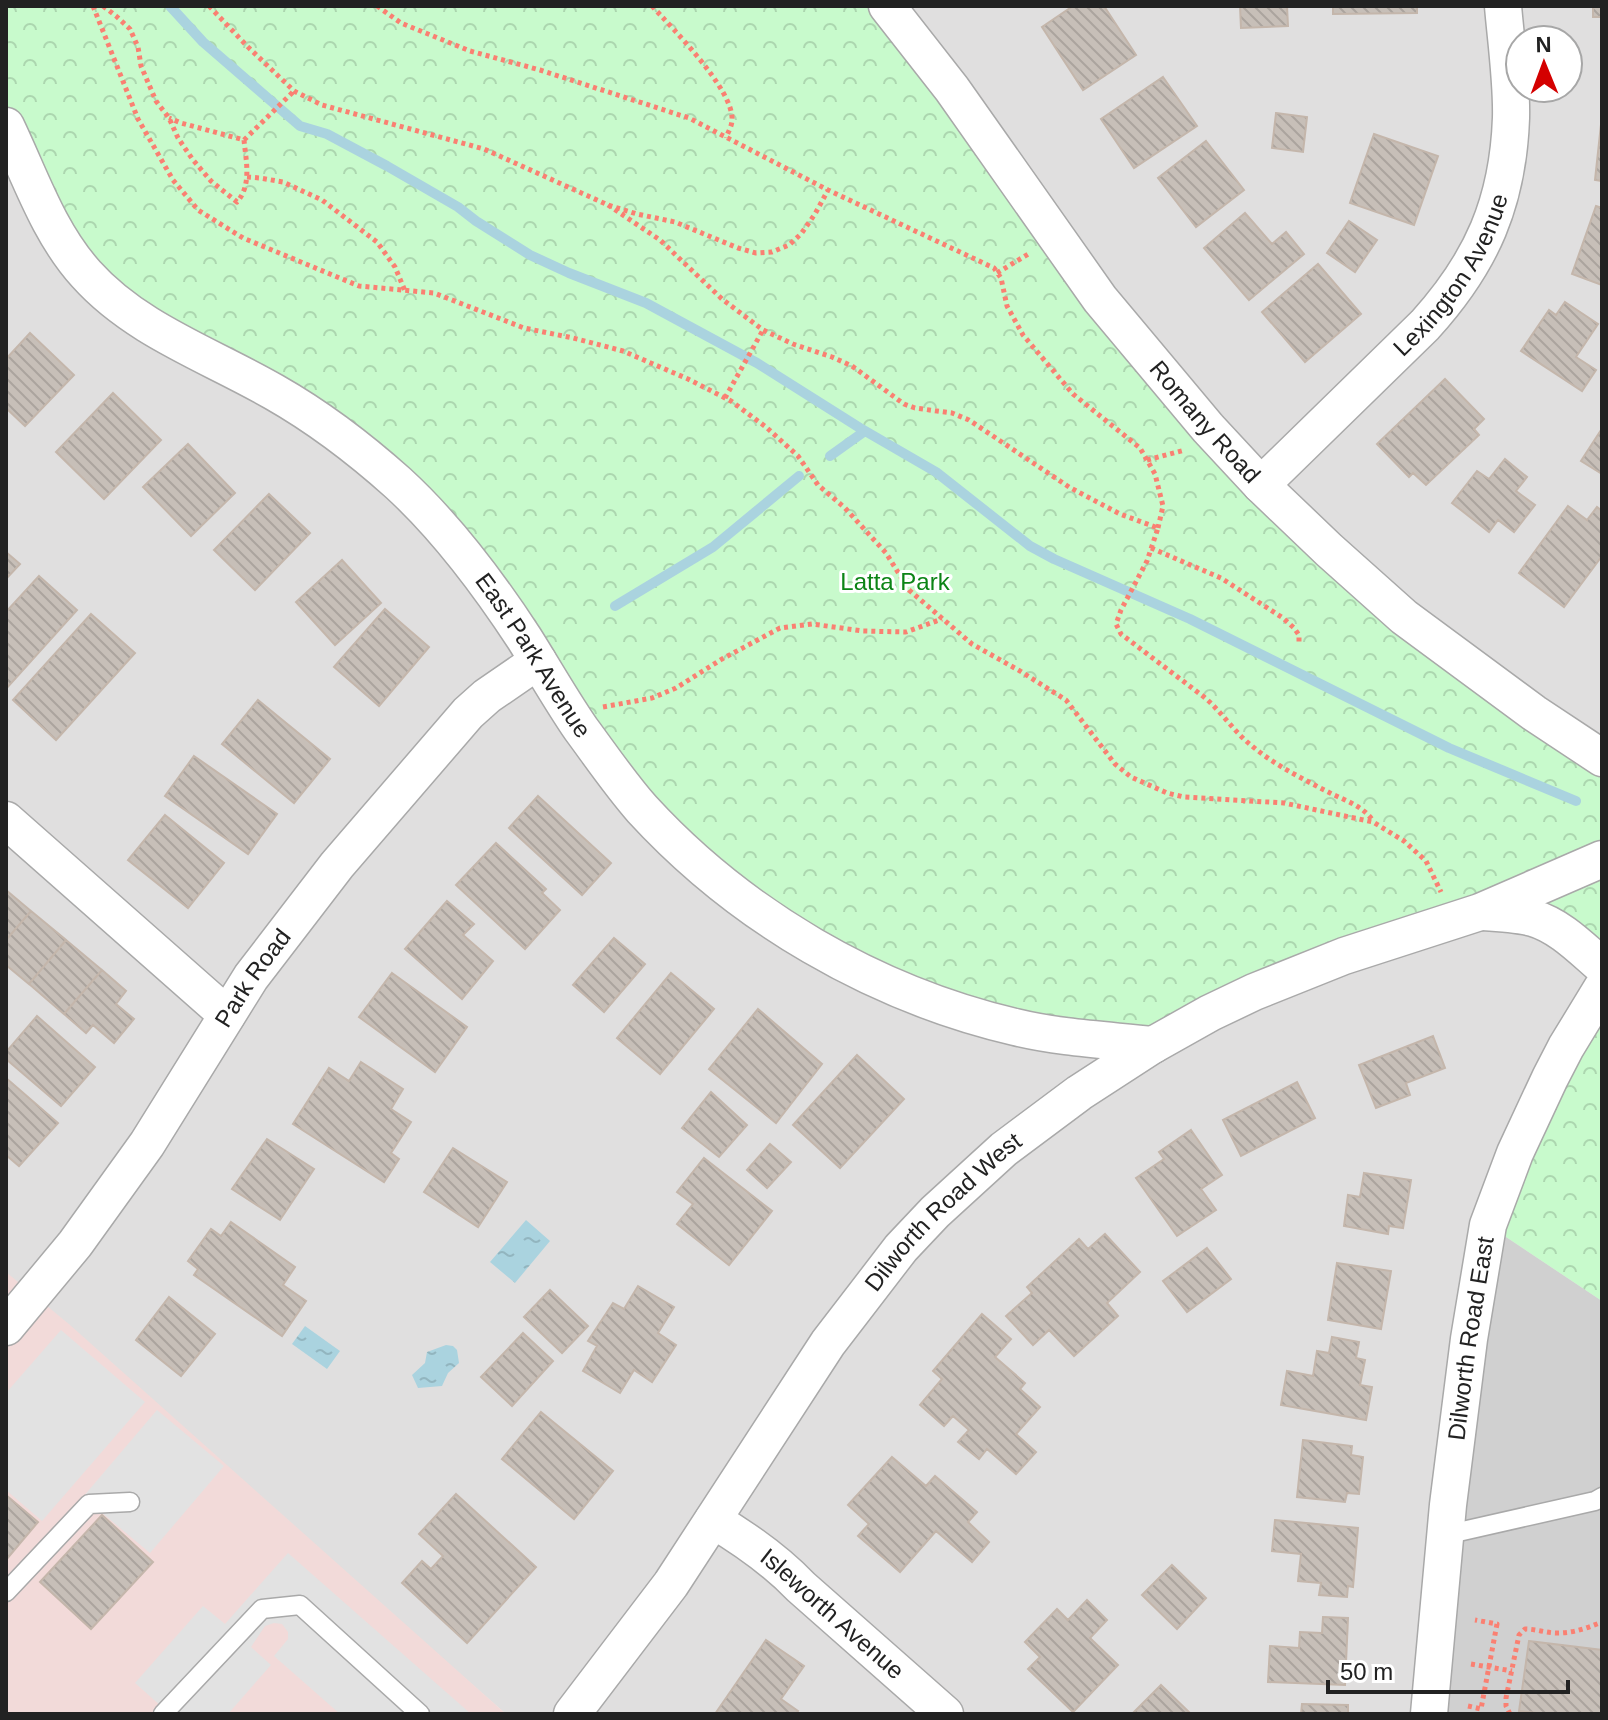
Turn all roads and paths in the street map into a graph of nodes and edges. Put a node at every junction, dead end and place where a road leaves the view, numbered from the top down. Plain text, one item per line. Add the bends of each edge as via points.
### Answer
1 (93, 6) edge
2 (103, 6) edge
3 (209, 6) edge
4 (377, 6) edge
5 (652, 6) edge
6 (887, 6) edge
7 (1503, 6) edge
8 (294, 91) junction
9 (169, 118) junction
10 (6, 126) edge
11 (726, 138) junction
12 (244, 140) junction
13 (247, 177) junction
14 (828, 190) junction
15 (608, 205) junction
16 (1042, 246) dead end
17 (997, 273) junction
18 (405, 291) junction
19 (763, 330) junction
20 (725, 398) junction
21 (1194, 447) dead end
22 (1147, 460) junction
23 (1261, 485) junction
24 (1158, 528) junction
25 (1151, 548) junction
26 (942, 619) junction
27 (1299, 644) dead end
28 (538, 661) junction
29 (595, 710) dead end
30 (1602, 758) edge
31 (6, 820) edge
32 (1373, 822) junction
33 (1602, 859) edge
34 (1444, 899) dead end
35 (1480, 912) junction
36 (1602, 966) edge
37 (1602, 988) edge
38 (227, 1015) junction
39 (1153, 1045) junction
40 (6, 1327) edge
41 (1602, 1497) edge
42 (130, 1502) dead end
43 (713, 1520) junction
44 (1445, 1535) junction
45 (6, 1592) edge
46 (1475, 1620) dead end
47 (1602, 1622) edge
48 (1471, 1664) dead end
49 (1489, 1666) junction
50 (1512, 1671) junction
51 (1468, 1706) dead end
52 (163, 1714) edge
53 (420, 1714) edge
54 (572, 1714) edge
55 (945, 1714) edge
56 (1429, 1714) edge
57 (1510, 1714) edge

1 - 18 path via 138,119 173,180 198,210 243,238 323,273 359,286
2 - 9 path via 130,29 156,101
3 - 8 path
4 - 11 path via 401,23 470,51 689,118
5 - 11 path via 724,94 732,120
6 - 23 street, Romany Road via 1100,299
7 - 23 street, Lexington Avenue via 1511,116 1507,167 1473,263 1422,328
8 - 12 path
8 - 15 path via 322,105 484,149
9 - 12 path
9 - 13 path via 193,160 237,202
10 - 28 street, East Park Avenue via 50,223 86,274 130,313 285,398 380,467 471,564
11 - 14 path
12 - 13 path
13 - 18 path via 283,182 322,200 377,242
14 - 15 path via 801,234 772,252 756,253 675,222
14 - 17 path via 978,259
15 - 19 path via 660,240
16 - 17 path
17 - 22 path via 1023,335 1073,394 1140,448
18 - 20 path via 434,293 524,328 623,351
19 - 20 path
19 - 24 path via 852,366 904,404 969,420 1069,487
20 - 26 path via 798,456 818,485 886,553 909,590
21 - 22 path
22 - 24 path via 1163,506
23 - 30 street, Romany Road via 1404,617
24 - 25 path
25 - 27 path via 1246,594 1294,628
25 - 32 path via 1116,624 1121,634 1217,708 1253,747 1368,813
26 - 29 path via 906,632 812,624 780,628 676,688
26 - 32 path via 972,644 1066,700 1131,777 1184,797 1284,803
28 - 38 street, Park Road via 468,713 337,865
28 - 39 street, East Park Avenue via 642,808 698,864 761,913 828,955 938,1005 1014,1027
31 - 38 street
32 - 34 path via 1426,861
33 - 35 street, Dilworth Road West
35 - 36 street, Dilworth Road West via 1545,923
35 - 39 street, Dilworth Road West via 1268,986
37 - 44 street, Dilworth Road East via 1544,1089 1488,1225
38 - 40 street, Park Road via 147,1144
39 - 43 street, Dilworth Road West via 1004,1149 935,1212 819,1355
41 - 44 lane
42 - 45 lane via 89,1504
43 - 54 street, Dilworth Road West
43 - 55 street, Isleworth Avenue via 789,1575
44 - 56 street, Dilworth Road East
46 - 49 path via 1497,1624
47 - 50 path via 1578,1631 1525,1629
48 - 49 path
49 - 50 path
49 - 51 path via 1481,1709
50 - 57 path via 1506,1706
52 - 53 lane via 262,1609 300,1605

